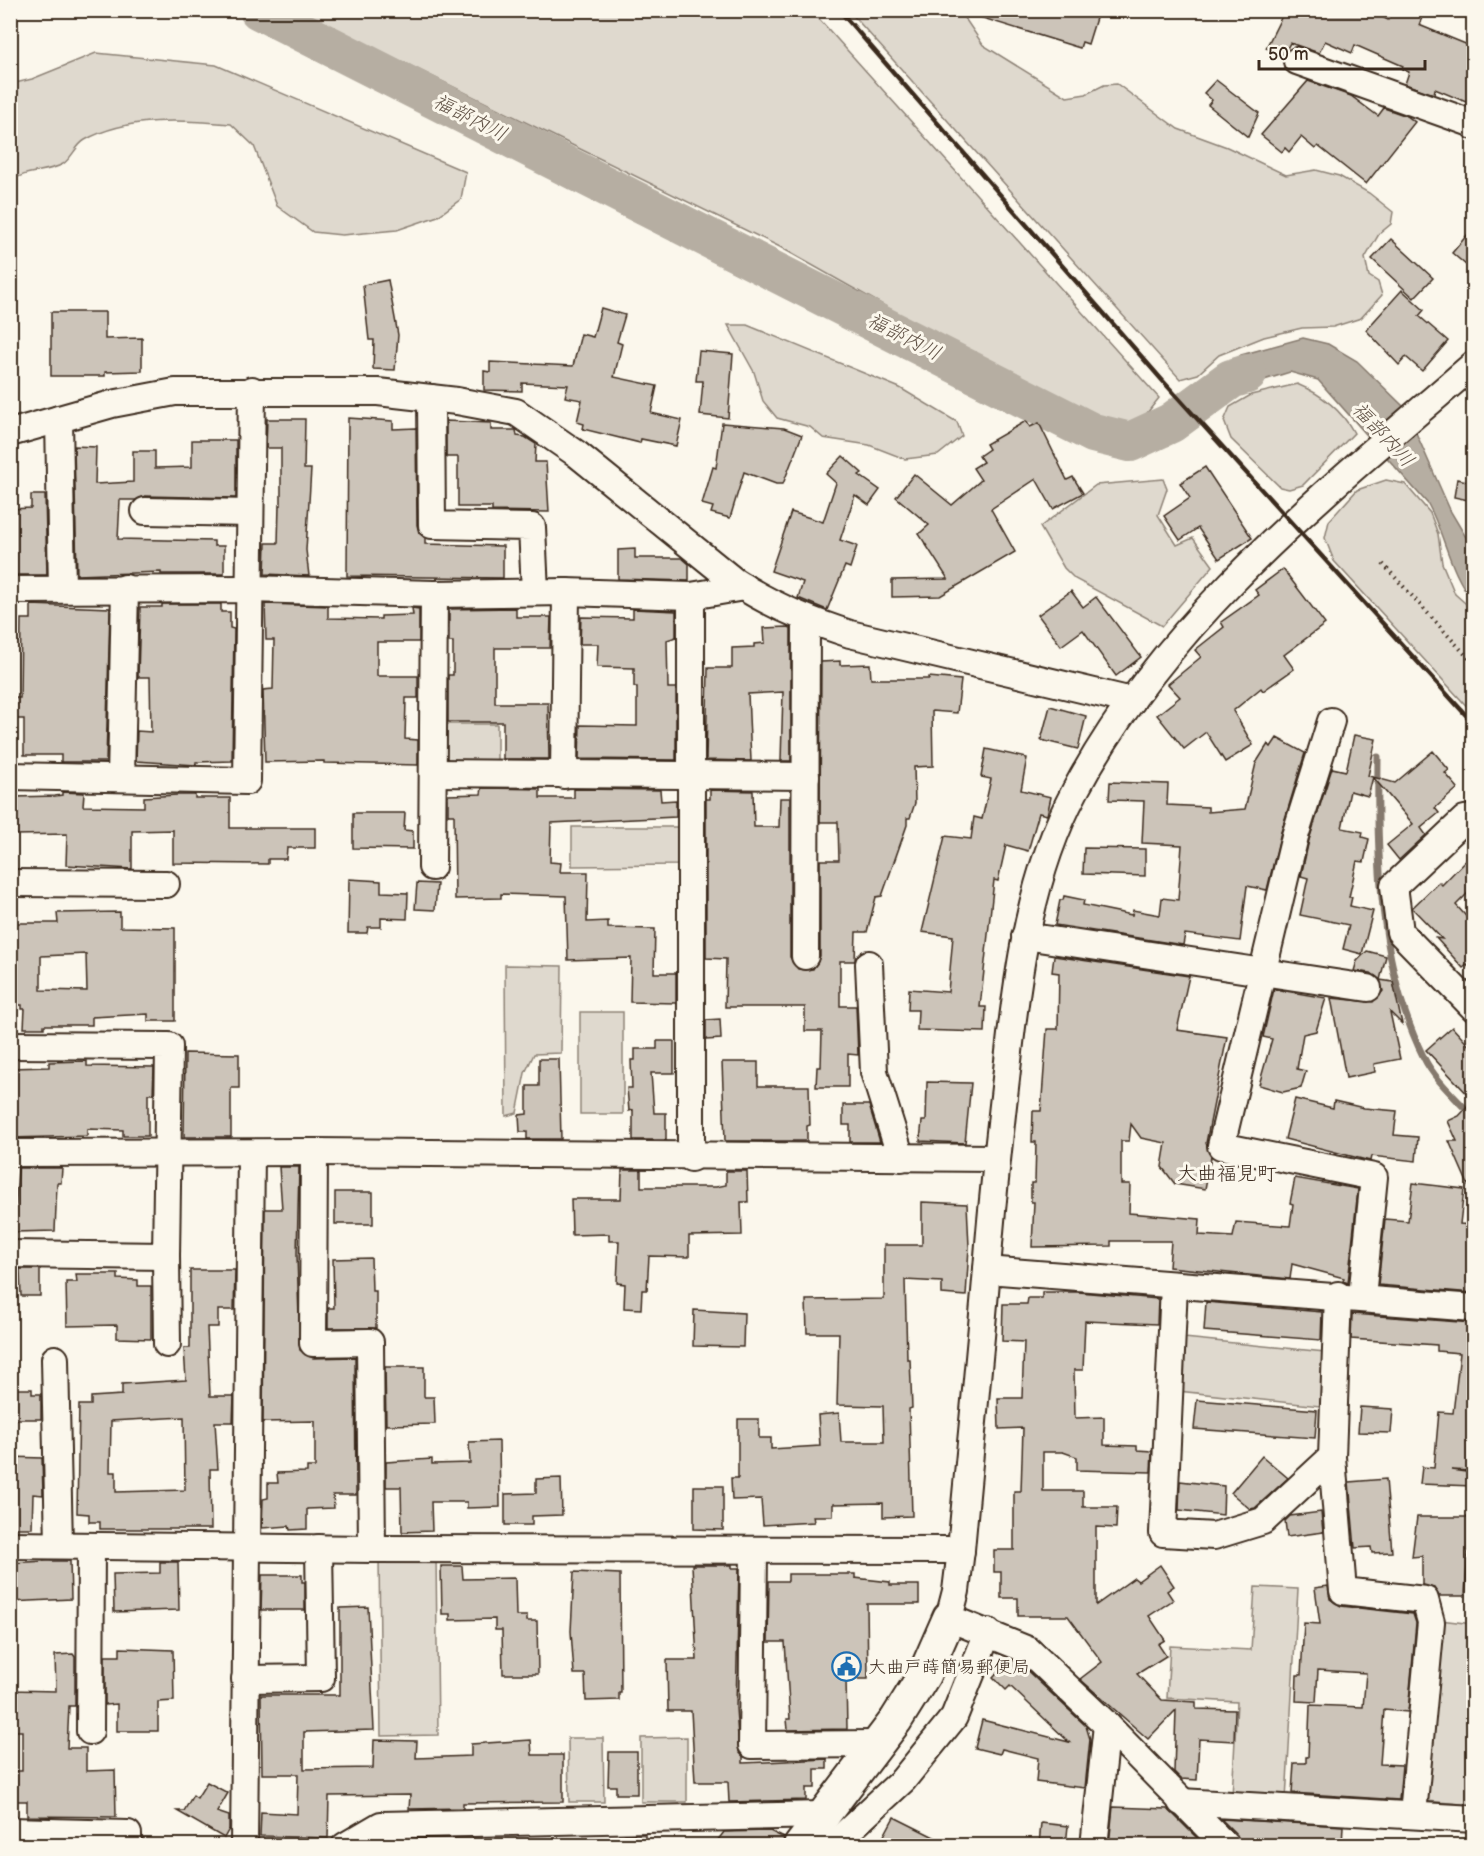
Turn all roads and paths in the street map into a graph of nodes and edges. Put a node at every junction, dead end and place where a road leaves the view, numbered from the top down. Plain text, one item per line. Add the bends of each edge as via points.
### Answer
1 (1296, 61) dead end
2 (1473, 126) edge
3 (1473, 363) edge
4 (252, 390) junction
5 (431, 398) junction
6 (59, 419) junction
7 (10, 433) edge
8 (145, 511) dead end
9 (250, 513) junction
10 (1383, 564) dead end
11 (744, 587) junction
12 (125, 588) junction
13 (62, 589) junction
14 (249, 589) junction
15 (10, 590) edge
16 (535, 592) junction
17 (566, 592) junction
18 (434, 594) junction
19 (691, 596) junction
20 (806, 620) junction
21 (1473, 664) edge
22 (1132, 701) junction
23 (1331, 721) dead end
24 (433, 773) junction
25 (564, 775) junction
26 (691, 775) junction
27 (10, 776) edge
28 (806, 776) junction
29 (121, 778) junction
30 (1473, 818) edge
31 (432, 867) dead end
32 (10, 883) edge
33 (166, 884) dead end
34 (1026, 936) junction
35 (805, 956) dead end
36 (869, 964) dead end
37 (1262, 972) junction
38 (1368, 988) dead end
39 (1473, 1008) edge
40 (10, 1045) edge
41 (314, 1152) junction
42 (10, 1153) edge
43 (250, 1153) junction
44 (169, 1154) junction
45 (691, 1158) junction
46 (901, 1158) junction
47 (996, 1158) junction
48 (10, 1254) edge
49 (166, 1256) junction
50 (987, 1270) junction
51 (1174, 1285) junction
52 (1350, 1296) junction
53 (1473, 1308) edge
54 (167, 1344) dead end
55 (56, 1359) dead end
56 (1332, 1457) junction
57 (10, 1545) edge
58 (59, 1545) junction
59 (91, 1546) junction
60 (246, 1546) junction
61 (319, 1548) junction
62 (372, 1549) junction
63 (754, 1550) junction
64 (961, 1550) junction
65 (949, 1618) junction
66 (988, 1632) junction
67 (245, 1679) junction
68 (1107, 1725) junction
69 (90, 1731) dead end
70 (877, 1744) junction
71 (1181, 1802) junction
72 (1413, 1814) junction
73 (823, 1815) junction
74 (1473, 1819) edge
75 (10, 1831) edge
76 (128, 1845) edge
77 (244, 1845) edge
78 (345, 1845) edge
79 (800, 1845) edge
80 (832, 1845) edge
81 (1094, 1845) edge
82 (1226, 1845) edge

1 - 2 street
3 - 22 street via 1347,473 1218,595
4 - 5 street via 378,392
4 - 6 street via 175,392
4 - 9 street
5 - 11 street via 516,412 577,454
5 - 16 street via 432,525 532,527
6 - 7 street
6 - 13 street
8 - 9 street
9 - 14 street
10 - 21 path
11 - 19 street
11 - 20 street
12 - 13 street
12 - 14 street
12 - 29 street
13 - 15 street
14 - 18 street
14 - 29 street via 247,781
16 - 17 street
16 - 18 street
17 - 19 street
17 - 25 street
18 - 24 street
19 - 26 street
20 - 22 street
20 - 28 street
22 - 34 street via 1114,723 1074,793 1044,863
23 - 37 street via 1295,836
24 - 25 street
24 - 31 street
25 - 26 street
26 - 28 street
26 - 45 street
27 - 29 street
28 - 35 street
30 - 39 street via 1465,819 1394,886 1400,932
32 - 33 street
34 - 37 street
34 - 47 street
36 - 46 street via 874,1072
37 - 38 street
37 - 52 street via 1221,1146 1374,1177
40 - 44 street via 169,1046
41 - 43 street
41 - 45 street
41 - 62 street via 313,1343 370,1342
42 - 44 street
43 - 44 street
43 - 60 street
44 - 49 street
45 - 46 street
46 - 47 street
47 - 50 street
48 - 49 street
49 - 54 street
50 - 51 street
50 - 64 street
51 - 52 street
51 - 56 street via 1163,1533 1214,1536 1263,1521
52 - 53 street
52 - 56 street
55 - 58 street
56 - 72 street via 1343,1591 1425,1600 1431,1622
57 - 58 street
58 - 59 street
59 - 60 street
59 - 69 street
60 - 61 street
60 - 67 street
61 - 62 street
61 - 67 street via 321,1678
62 - 63 street
63 - 64 street
63 - 70 street via 752,1745
64 - 65 street
65 - 66 street
65 - 70 street via 924,1675
66 - 68 street via 1028,1650
66 - 80 street via 954,1717 903,1780
67 - 77 street
68 - 71 street
68 - 81 street
70 - 73 street
71 - 72 street
71 - 82 street
72 - 74 street
73 - 78 street via 381,1825
73 - 79 street
75 - 76 street via 128,1834

